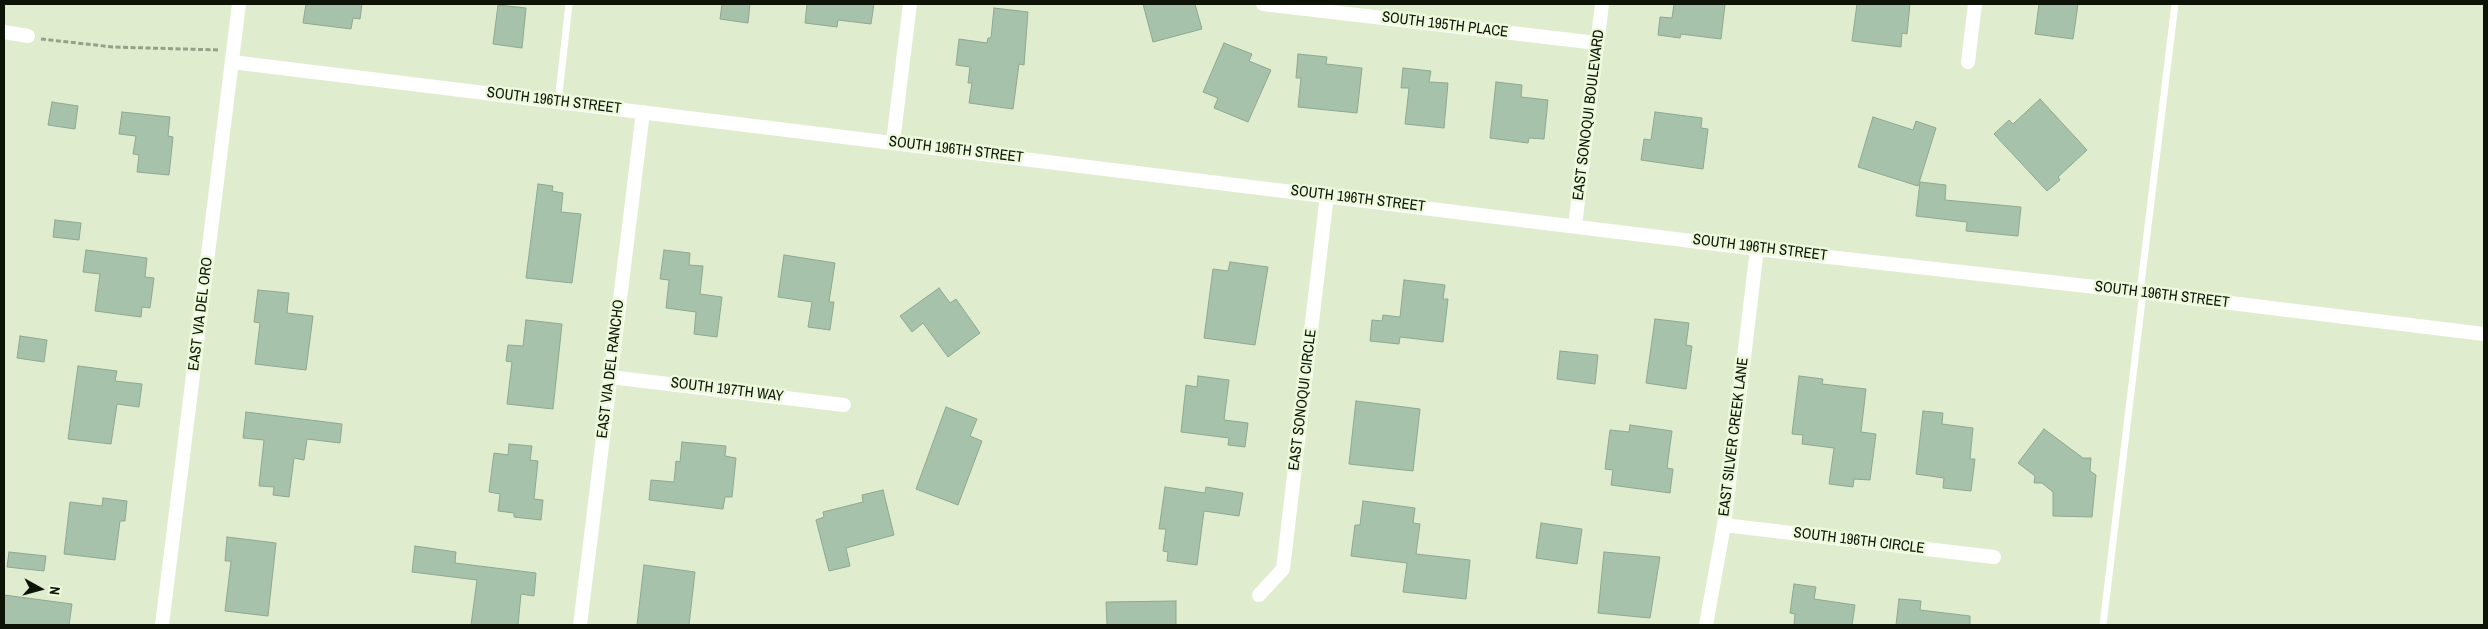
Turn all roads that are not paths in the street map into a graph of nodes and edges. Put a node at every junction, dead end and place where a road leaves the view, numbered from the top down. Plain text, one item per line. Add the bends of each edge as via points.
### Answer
1 (239, 4) edge
2 (569, 4) edge
3 (910, 4) edge
4 (1263, 4) edge
5 (1602, 4) edge
6 (1975, 4) edge
7 (2175, 4) edge
8 (4, 32) edge
9 (28, 36) road end
10 (1598, 43) junction
11 (232, 57) junction
12 (1968, 62) dead end
13 (558, 102) junction
14 (643, 112) junction
15 (893, 142) junction
16 (1327, 195) junction
17 (1575, 226) junction
18 (1757, 249) junction
19 (2142, 292) junction
20 (2484, 334) edge
21 (610, 377) junction
22 (844, 405) dead end
23 (1724, 525) junction
24 (1994, 557) dead end
25 (1259, 595) dead end
26 (162, 625) edge
27 (580, 625) edge
28 (1706, 625) edge
29 (2103, 625) edge

1 - 11 street, EAST VIA DEL ORO
2 - 13 lane
3 - 15 street
4 - 10 street, SOUTH 195TH PLACE
5 - 10 street, EAST SONOQUI BOULEVARD
6 - 12 street
7 - 19 lane
8 - 9 street
10 - 17 street, EAST SONOQUI BOULEVARD
11 - 13 street, SOUTH 196TH STREET
11 - 26 street, EAST VIA DEL ORO
13 - 14 street, SOUTH 196TH STREET
14 - 15 street, SOUTH 196TH STREET
14 - 21 street, EAST VIA DEL RANCHO
15 - 16 street, SOUTH 196TH STREET
16 - 17 street, SOUTH 196TH STREET
16 - 25 street, EAST SONOQUI CIRCLE via 1283,569
17 - 18 street, SOUTH 196TH STREET
18 - 19 street, SOUTH 196TH STREET
18 - 23 street, EAST SILVER CREEK LANE
19 - 20 street, SOUTH 196TH STREET
19 - 29 lane
21 - 22 street, SOUTH 197TH WAY
21 - 27 street, EAST VIA DEL RANCHO
23 - 24 street, SOUTH 196TH CIRCLE
23 - 28 street, EAST SILVER CREEK LANE

